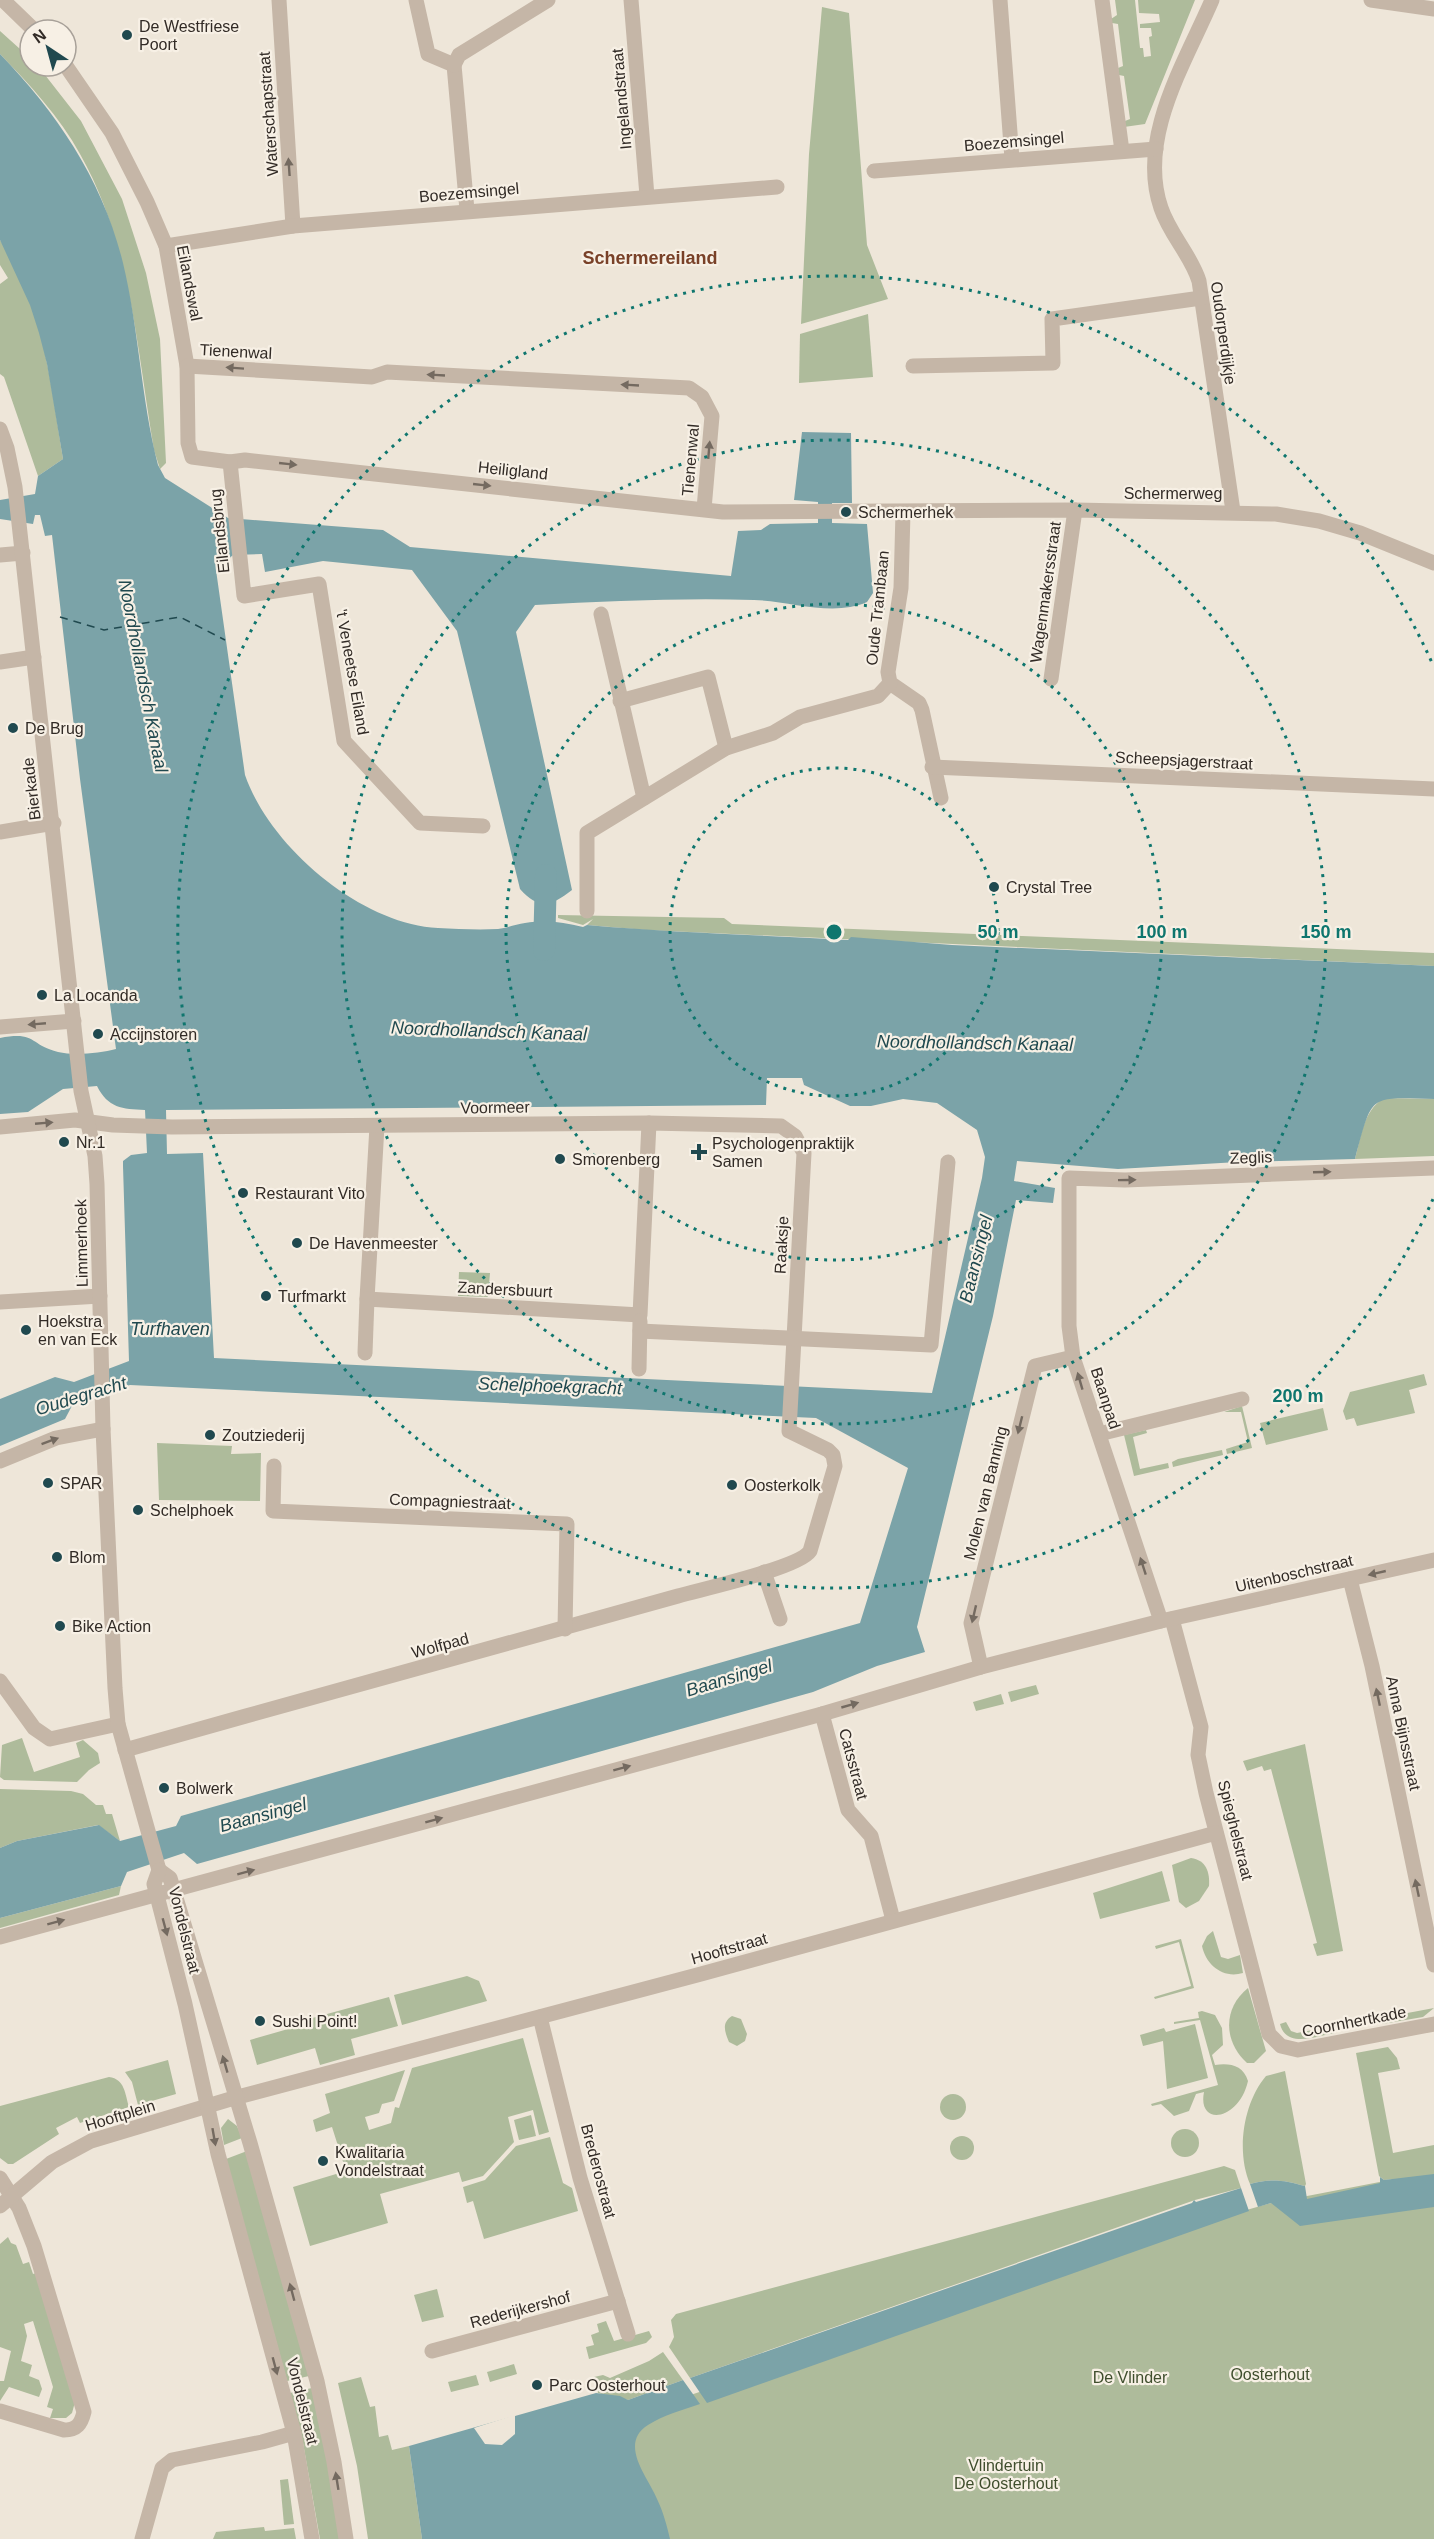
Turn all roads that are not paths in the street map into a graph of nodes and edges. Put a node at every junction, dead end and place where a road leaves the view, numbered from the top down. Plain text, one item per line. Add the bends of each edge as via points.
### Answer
1 (279, 0) edge
2 (416, 0) edge
3 (548, 0) edge
4 (631, 0) edge
5 (1000, 0) edge
6 (1102, 0) edge
7 (1212, 0) edge
8 (1371, 0) edge
9 (9, 2) edge
10 (1434, 9) edge
11 (23, 18) edge
12 (454, 65) junction
13 (74, 78) edge
14 (1156, 149) junction
15 (1122, 150) junction
16 (1012, 159) junction
17 (874, 171) dead end
18 (777, 188) dead end
19 (647, 196) junction
20 (467, 210) junction
21 (293, 226) junction
22 (166, 246) junction
23 (1201, 298) junction
24 (187, 366) junction
25 (914, 366) dead end
26 (2, 433) edge
27 (230, 462) junction
28 (6, 467) edge
29 (704, 509) junction
30 (1075, 510) junction
31 (1233, 511) junction
32 (903, 512) junction
33 (23, 553) junction
34 (0, 555) edge
35 (1434, 563) edge
36 (244, 596) joint
37 (601, 614) dead end
38 (34, 657) junction
39 (0, 662) edge
40 (1051, 679) dead end
41 (891, 684) junction
42 (620, 701) junction
43 (726, 748) junction
44 (932, 767) junction
45 (1434, 789) edge
46 (644, 798) junction
47 (941, 798) dead end
48 (54, 823) junction
49 (483, 826) dead end
50 (0, 832) edge
51 (587, 911) dead end
52 (74, 1021) junction
53 (0, 1027) edge
54 (81, 1092) joint
55 (87, 1120) junction
56 (649, 1123) junction
57 (376, 1126) junction
58 (0, 1127) edge
59 (804, 1153) joint
60 (948, 1162) dead end
61 (1434, 1167) edge
62 (1069, 1178) joint
63 (100, 1296) junction
64 (367, 1299) junction
65 (0, 1302) edge
66 (640, 1315) junction
67 (639, 1331) junction
68 (793, 1340) junction
69 (364, 1353) dead end
70 (1074, 1357) junction
71 (639, 1368) dead end
72 (1242, 1399) dead end
73 (790, 1420) joint
74 (103, 1429) junction
75 (1099, 1434) junction
76 (0, 1461) edge
77 (274, 1466) dead end
78 (1434, 1560) edge
79 (764, 1572) junction
80 (1350, 1579) junction
81 (780, 1619) dead end
82 (1167, 1620) junction
83 (565, 1629) junction
84 (981, 1667) junction
85 (0, 1681) edge
86 (822, 1714) junction
87 (118, 1724) junction
88 (125, 1750) junction
89 (1216, 1833) junction
90 (159, 1870) junction
91 (182, 1889) junction
92 (157, 1896) junction
93 (893, 1920) junction
94 (0, 1937) edge
95 (1434, 1965) edge
96 (540, 2017) junction
97 (1434, 2024) edge
98 (1281, 2046) joint
99 (251, 2094) joint
100 (234, 2098) junction
101 (209, 2106) junction
102 (0, 2178) edge
103 (12, 2195) junction
104 (0, 2206) edge
105 (618, 2301) junction
106 (628, 2334) dead end
107 (432, 2352) dead end
108 (0, 2411) edge
109 (294, 2433) junction
110 (142, 2539) edge
111 (312, 2539) edge
112 (346, 2539) edge

21 -> 1 street, Waterschapstraat
2 - 12 street via 428,54
3 - 12 street via 459,55
4 - 19 street, Ingelandstraat
5 - 16 street
6 - 15 street
7 - 14 street, Oudorperdijkje via 1167,105
8 - 10 street
9 - 11 street
12 - 20 street
13 - 22 street, Eilandswal via 112,133
14 - 15 street, Boezemsingel
14 - 23 street, Oudorperdijkje via 1160,205 1195,269
15 - 16 street, Boezemsingel
16 - 17 street, Boezemsingel
18 - 19 street, Boezemsingel
19 - 20 street, Boezemsingel
20 - 21 street, Boezemsingel
21 - 22 street, Boezemsingel
22 - 24 street, Eilandswal
23 - 25 street via 1052,319 1053,363
23 - 31 street, Oudorperdijkje
24 - 27 street, Eilandswal via 189,452 197,458
29 -> 24 street, Tienenwal via 712,417 702,397 689,388
26 - 28 street
27 -> 29 street, Heiligland via 245,460
27 - 36 street, Eilandsbrug
28 - 33 street, Bierkade via 15,487
29 - 32 street, Heiligland
30 - 31 street, Schermerweg
30 - 32 street, Schermerweg
30 - 40 street, Wagenmakersstraat
31 - 35 street, Schermerweg via 1319,521
32 - 41 street, Oude Trambaan via 901,588 888,672
33 - 34 street
33 - 38 street, Bierkade
36 - 49 street, 't Veneetse Eiland via 319,584 344,741 420,823
37 - 42 street
38 - 39 street
38 - 48 street, Bierkade
41 - 43 street via 878,696 800,717 773,733
41 - 44 street, Oude Trambaan via 919,703
42 - 43 street via 708,677
42 - 46 street
43 - 46 street
44 - 45 street, Scheepsjagerstraat
44 - 47 street, Oude Trambaan
46 - 51 street via 587,833
48 - 50 street
48 - 52 street, Bierkade
52 -> 53 street
52 - 54 street, Bierkade
54 - 55 street, Limmerhoek
55 - 57 street, Voormeer via 172,1127
58 -> 55 street
55 - 63 street, Limmerhoek via 98,1184
56 - 57 street, Voormeer
56 - 59 street, Voormeer via 781,1126 795,1136
56 - 66 street
57 - 64 street
59 - 68 street, Raaksje
60 - 68 street via 930,1345
62 -> 61 street, Zeglis via 1125,1180
62 - 70 street, Baanpad via 1070,1326
63 - 65 street, Limmerhoek
63 - 74 street
64 - 66 street, Zandersbuurt
64 - 69 street
66 - 67 street
67 - 68 street
67 - 71 street
68 - 73 street, Raaksje
75 -> 70 street, Baanpad
70 -> 84 street, Molen van Banning via 1035,1366 971,1623
72 - 75 street
73 - 79 street, Wolfpad via 789,1431 828,1450 835,1467 808,1554
76 -> 74 street via 56,1438
74 - 87 street
82 -> 75 street, Baanpad
77 - 83 street, Compagniestraat via 273,1511 567,1524
78 -> 80 street, Uitenboschstraat
79 - 81 street
79 - 83 street, Wolfpad
80 - 82 street, Uitenboschstraat
95 -> 80 street, Anna Bijnsstraat
82 - 84 street
82 - 89 street, Spieghelstraat via 1201,1727 1198,1755
83 - 88 street, Wolfpad
86 -> 84 street
85 - 87 street via 34,1728 50,1739
91 -> 86 street
86 - 93 street, Catsstraat via 848,1810 871,1836
87 - 88 street
88 - 90 street
89 - 93 street, Hooftstraat
89 - 98 street, Spieghelstraat via 1269,2034
90 - 91 street, Vondelstraat
90 - 92 street, Vondelstraat via 154,1884
91 - 92 street
100 -> 91 street, Vondelstraat
94 -> 92 street
92 -> 101 street, Vondelstraat
93 - 96 street, Hooftstraat
96 - 99 street, Hooftstraat
96 - 105 street, Brederostraat via 580,2178
97 - 98 street, Coornhertkade via 1298,2050
99 - 100 street, Hooftplein
100 - 101 street, Hooftplein
112 -> 100 street, Vondelstraat via 317,2381
101 - 103 street, Hooftplein via 91,2141 52,2162
101 -> 109 street, Vondelstraat via 218,2154
102 - 103 street
103 - 104 street, Hooftplein
103 - 108 street via 40,2264 84,2412 79,2425 64,2430
105 - 106 street, Brederostraat
105 - 107 street, Rederijkershof
109 - 110 street via 172,2460 162,2468
109 - 111 street, Vondelstraat

